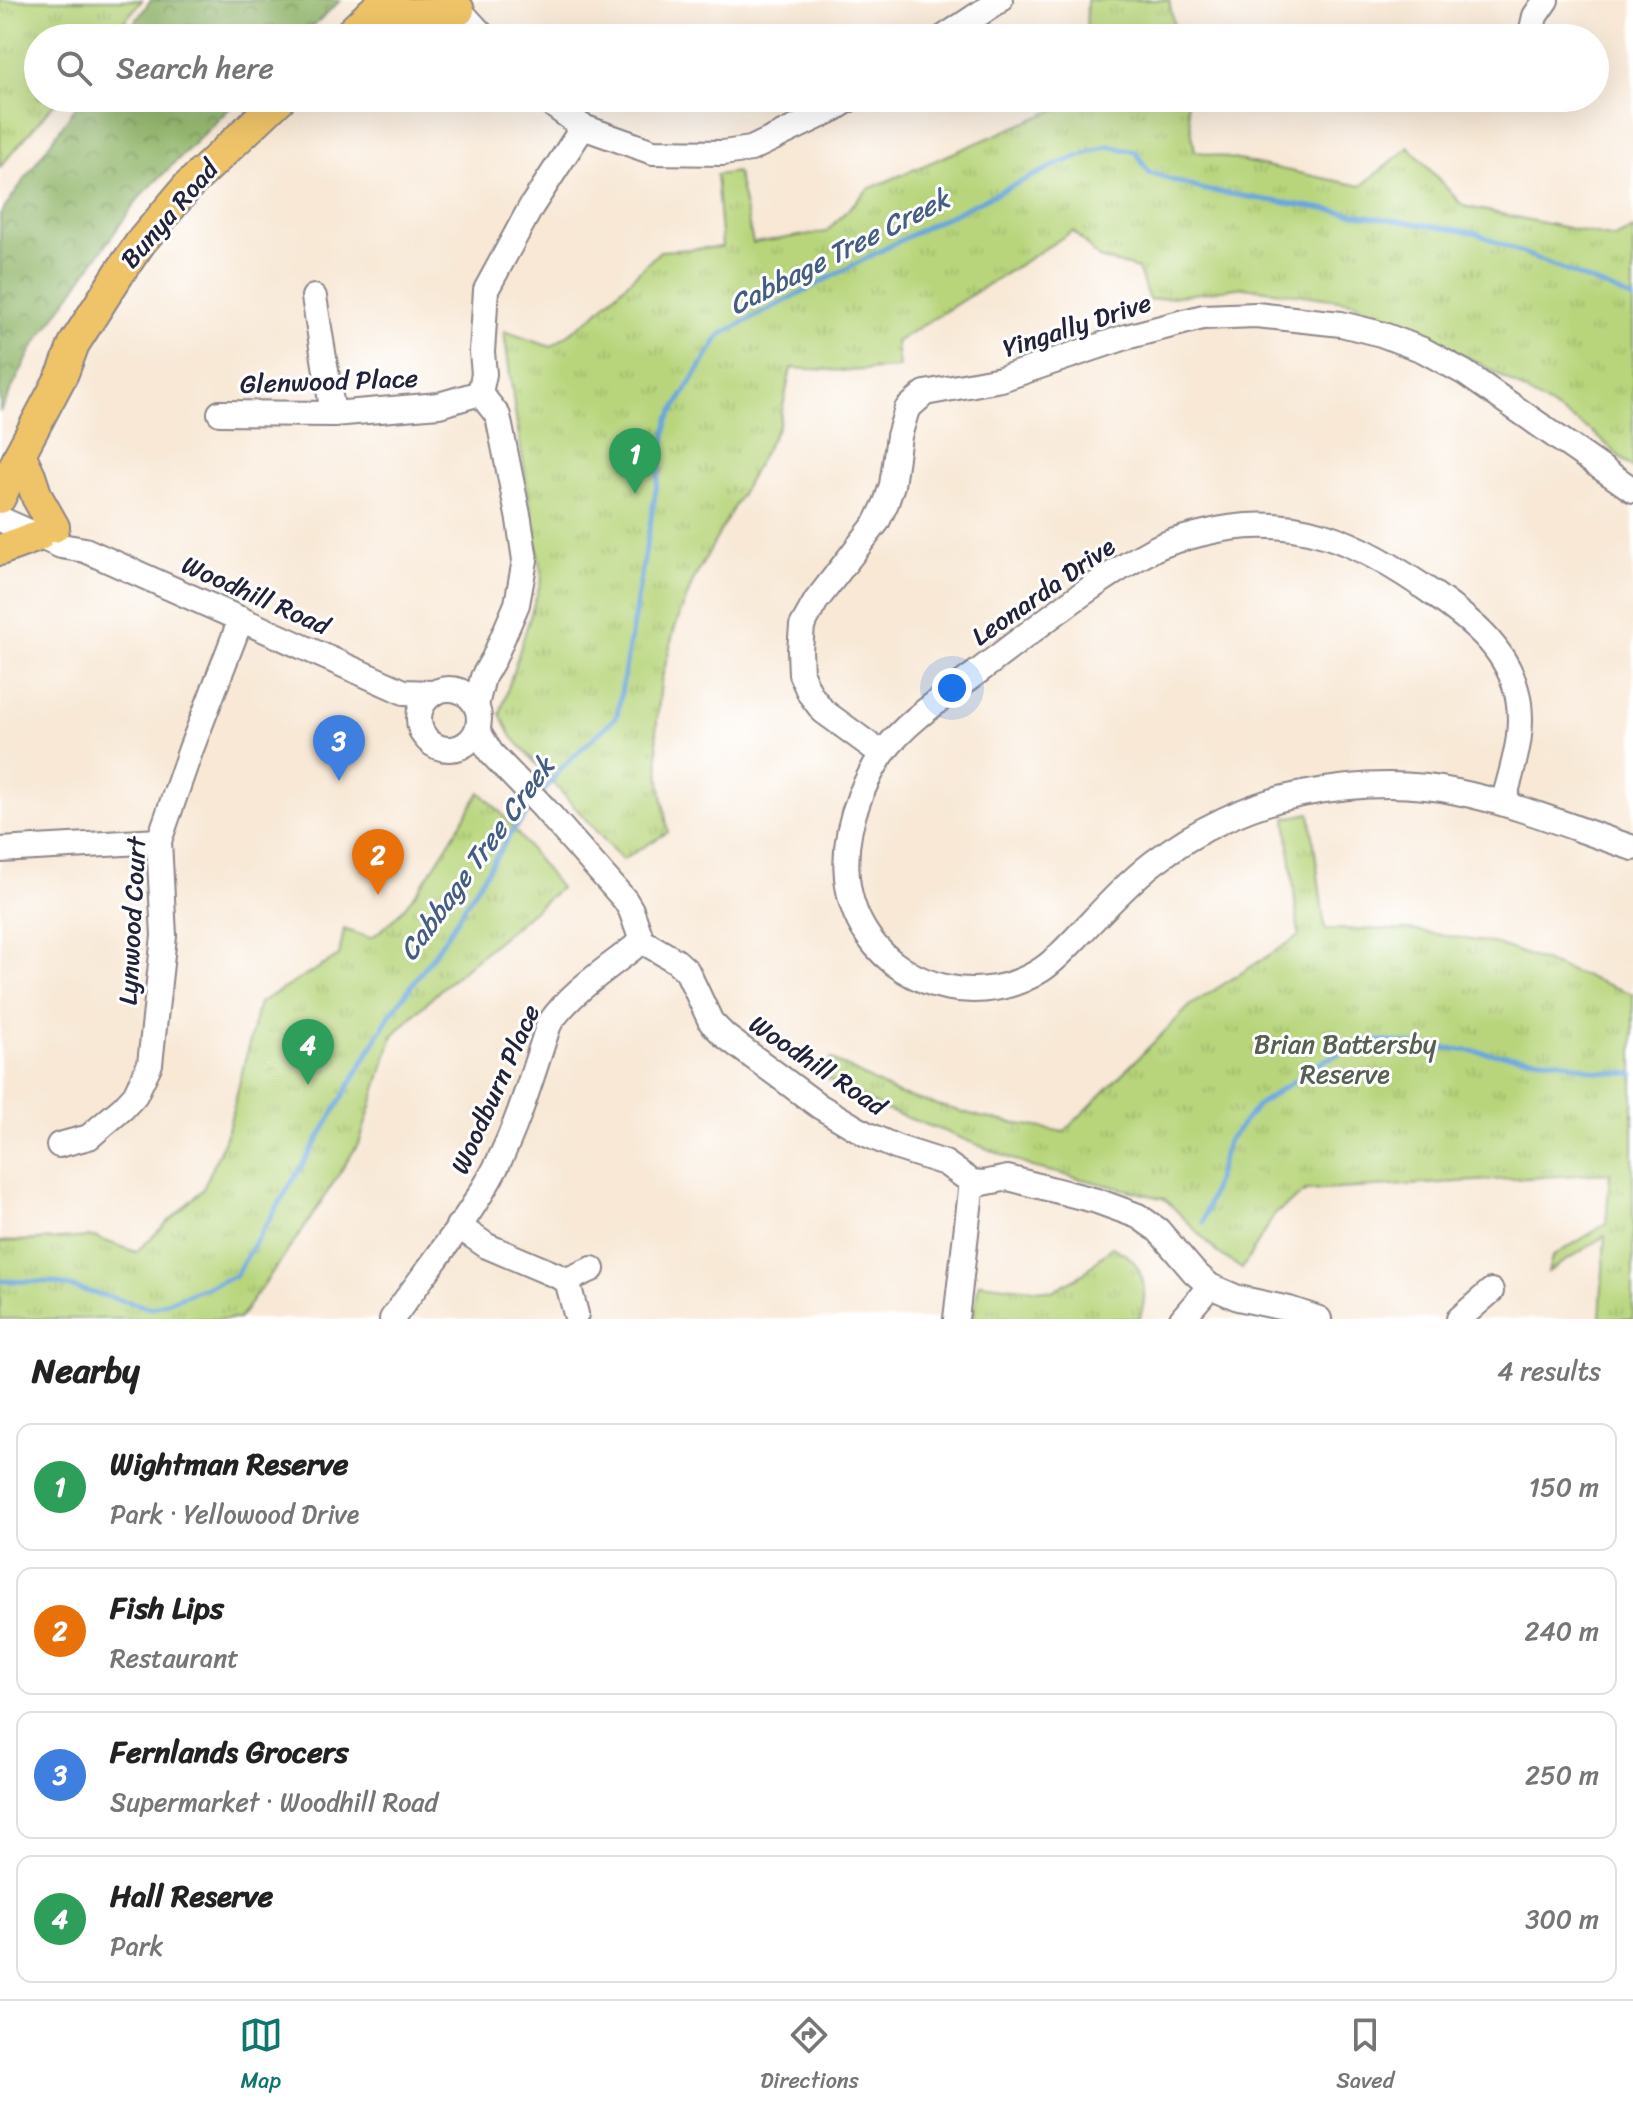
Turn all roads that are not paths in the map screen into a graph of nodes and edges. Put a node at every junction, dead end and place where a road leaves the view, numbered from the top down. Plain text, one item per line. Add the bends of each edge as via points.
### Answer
1 (1000, 0) edge
2 (1546, 0) edge
3 (463, 3) edge
4 (378, 7) edge
5 (360, 24) edge
6 (476, 24) edge
7 (486, 24) edge
8 (964, 24) edge
9 (1533, 24) edge
10 (266, 112) edge
11 (562, 112) edge
12 (828, 112) edge
13 (583, 127) junction
14 (314, 297) dead end
15 (480, 393) junction
16 (220, 413) dead end
17 (333, 414) junction
18 (10, 454) edge
19 (1633, 490) edge
20 (0, 500) edge
21 (0, 519) edge
22 (46, 532) junction
23 (0, 550) edge
24 (241, 619) junction
25 (468, 698) junction
26 (426, 702) junction
27 (471, 737) junction
28 (882, 754) junction
29 (1503, 803) junction
30 (159, 841) junction
31 (1633, 848) edge
32 (0, 850) edge
33 (642, 941) junction
34 (59, 1145) dead end
35 (972, 1182) junction
36 (458, 1226) junction
37 (592, 1269) dead end
38 (567, 1280) junction
39 (1210, 1286) junction
40 (1491, 1291) dead end
41 (576, 1314) dead end
42 (392, 1319) edge
43 (956, 1319) edge
44 (1182, 1319) edge
45 (1319, 1319) edge
46 (1459, 1319) edge

1 - 8 street
2 - 9 street
3 - 4 main road via 436,14
3 - 6 street
3 - 7 street
4 - 5 main road
10 - 18 main road, Bunya Road via 165,212 120,272
11 - 13 street
12 - 13 street via 751,149 723,153 653,152
13 - 15 street via 486,290
14 - 17 street
15 - 17 street, Glenwood Place via 439,405
15 - 25 street via 498,416 525,560 517,604 494,658
16 - 17 street, Glenwood Place
18 - 20 main road, Bunya Road
18 - 22 main road via 29,473
19 - 28 street, Yingally Drive via 1465,373 1423,350 1341,324 1256,315 1203,317 1001,379 925,393 907,409 892,485 877,522 802,626 801,674 810,694 823,711
20 - 22 street, Woodhill Road
21 - 22 street, Woodhill Road
22 - 23 main road
22 - 24 street, Woodhill Road via 61,546 85,550
24 - 26 street, Woodhill Road
24 - 30 street, Lynwood Court
25 - 26 street via 451,688 441,689
25 - 27 street via 479,722
26 - 27 street, Woodhill Road via 419,719 422,733 433,744 450,749
27 - 33 street via 543,807 625,900
28 - 29 street, Leonarda Drive via 945,697 1124,565 1166,543 1257,525 1323,534 1362,549 1400,570 1487,636 1515,683 1520,709 1520,735
28 - 29 street, Leonarda Drive via 853,815 848,890 867,935 887,958 907,973 957,991 1013,983 1041,970 1153,863 1223,820 1261,805 1363,786 1415,786
29 - 31 street, Leonarda Drive
30 - 32 street
30 - 34 street, Lynwood Court via 164,936 150,1064 123,1108 89,1137
33 - 35 street, Woodhill Road via 687,971 711,1022 725,1036 819,1106 866,1134 945,1163
33 - 36 street, Woodburn Place via 572,997 549,1024 511,1134
35 - 39 street via 1008,1178 1138,1216
35 - 43 street
36 - 38 street via 487,1246
36 - 42 street, Woodburn Place
37 - 38 street
38 - 41 street
39 - 44 street
39 - 45 street
40 - 46 street

